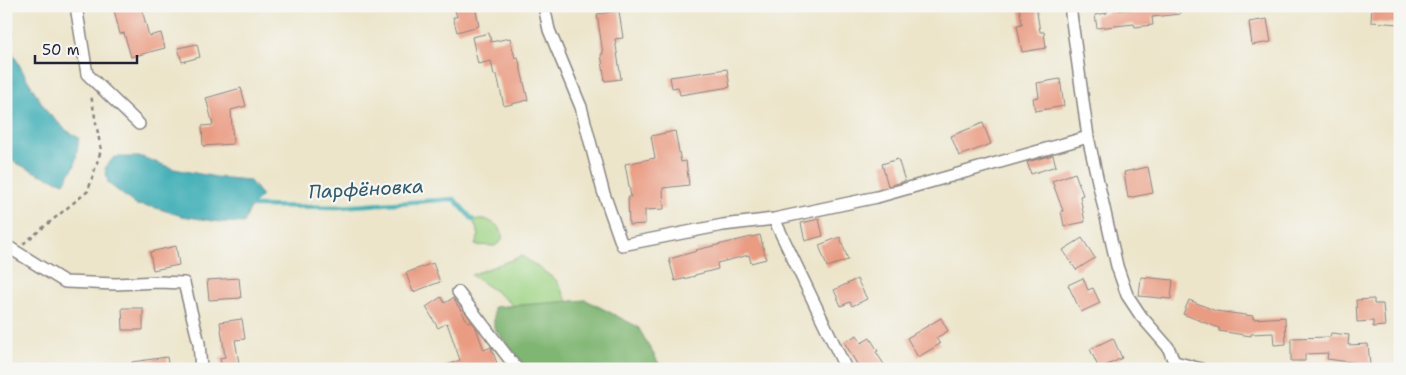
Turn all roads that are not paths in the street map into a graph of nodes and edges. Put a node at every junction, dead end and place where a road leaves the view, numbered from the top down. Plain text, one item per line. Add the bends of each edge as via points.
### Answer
1 (76, 6) edge
2 (544, 6) edge
3 (1071, 6) edge
4 (139, 124) dead end
5 (1088, 137) junction
6 (774, 219) junction
7 (10, 250) edge
8 (458, 292) dead end
9 (1176, 365) edge
10 (201, 369) edge
11 (517, 369) edge
12 (846, 369) edge
13 (1201, 369) edge

1 - 4 street via 87,74
2 - 6 street via 548,30 582,107 602,191 622,245 722,225
3 - 5 street
5 - 6 street via 876,197
5 - 9 street via 1116,266 1127,295 1168,347
6 - 12 street
7 - 10 street via 65,282 184,283 199,344
8 - 11 street
9 - 13 street

